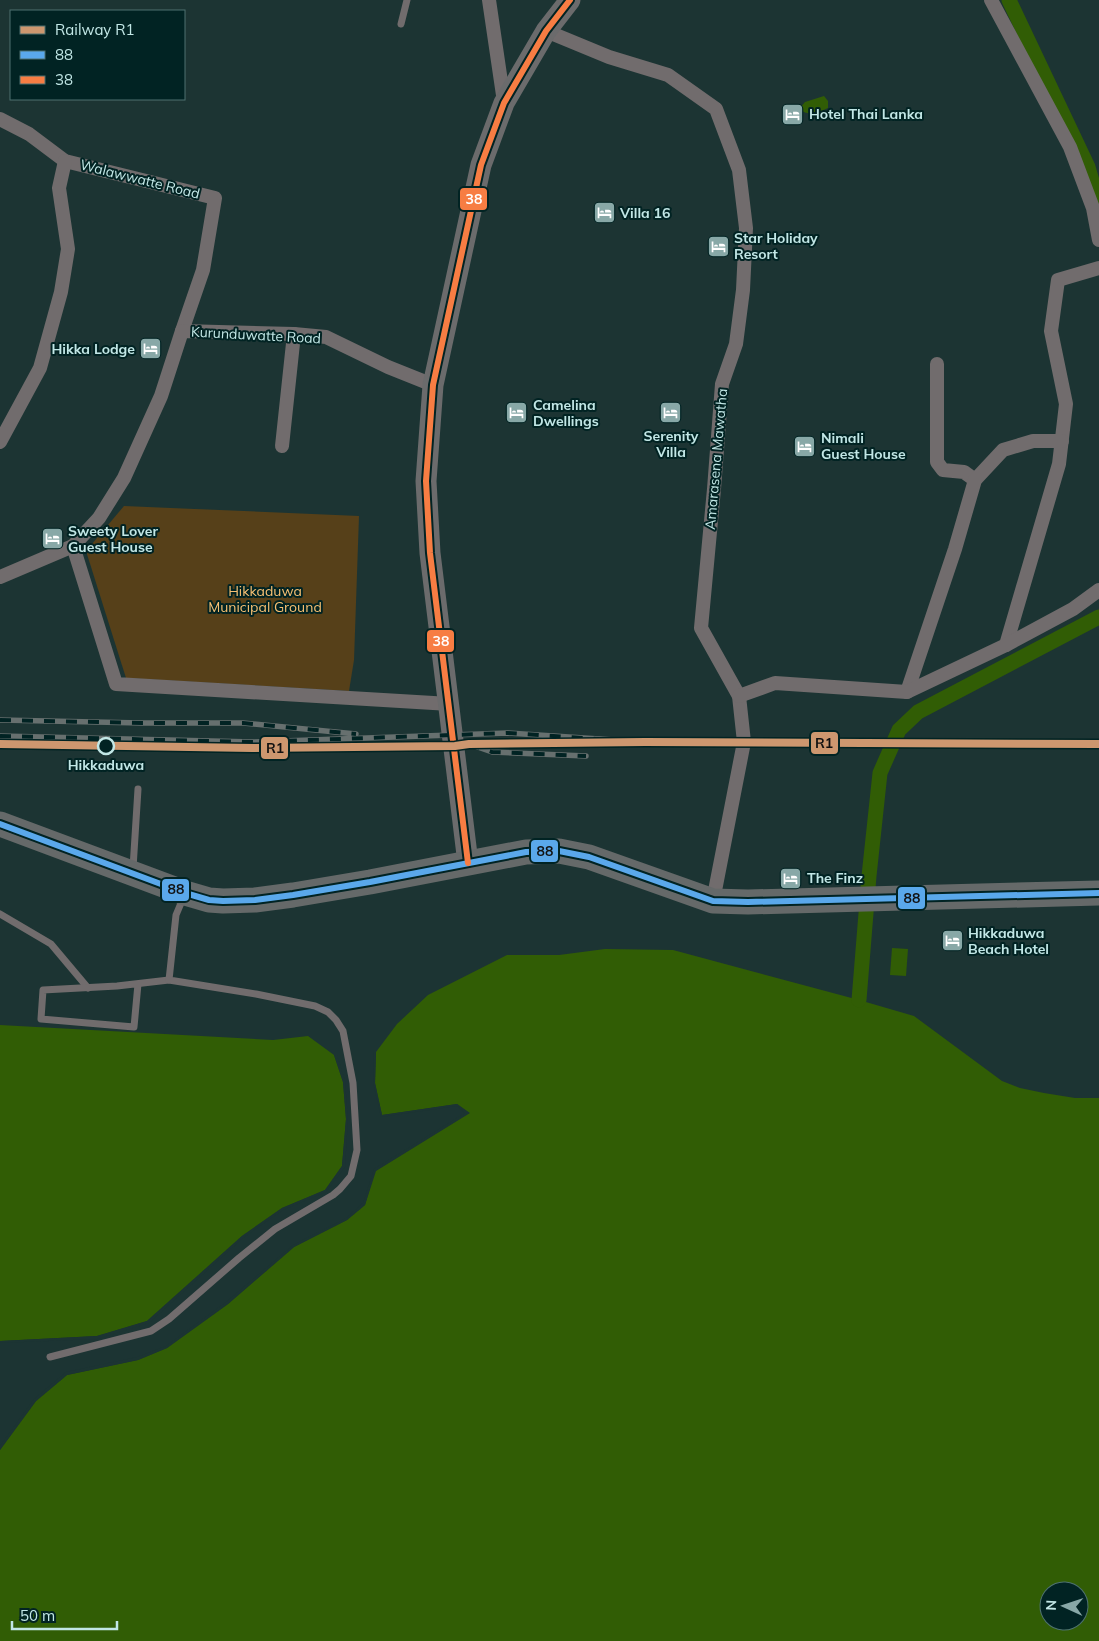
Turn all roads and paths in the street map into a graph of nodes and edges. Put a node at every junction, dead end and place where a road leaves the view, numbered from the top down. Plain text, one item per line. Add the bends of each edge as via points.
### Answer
1 (407, 0) edge
2 (570, 0) edge
3 (991, 0) edge
4 (486, 1) edge
5 (401, 24) dead end
6 (546, 30) junction
7 (504, 103) junction
8 (0, 119) edge
9 (65, 161) junction
10 (1099, 240) edge
11 (1099, 268) edge
12 (182, 331) junction
13 (294, 334) junction
14 (937, 364) dead end
15 (433, 385) junction
16 (1062, 441) junction
17 (0, 442) edge
18 (282, 446) dead end
19 (975, 480) junction
20 (73, 546) junction
21 (0, 577) edge
22 (1099, 590) edge
23 (1006, 645) junction
24 (907, 692) junction
25 (739, 696) junction
26 (450, 704) junction
27 (138, 788) dead end
28 (0, 824) edge
29 (468, 863) junction
30 (133, 874) junction
31 (185, 893) junction
32 (1099, 893) edge
33 (713, 901) junction
34 (0, 914) edge
35 (169, 980) junction
36 (138, 984) junction
37 (88, 988) junction
38 (50, 1357) dead end

1 - 5 lane
2 - 6 main road
3 - 10 street via 1070,147 1093,208
4 - 7 street
6 - 7 main road
6 - 25 street, Amarasena Mawatha via 609,57 668,75 716,109 739,170 746,228 743,290 736,344 722,384 701,628
7 - 15 main road via 481,165
8 - 9 street, Walawwatte Road via 28,134
9 - 12 street, Walawwatte Road via 215,198 203,270
9 - 17 street via 59,188 68,249 61,292 40,368
11 - 16 street via 1058,280 1051,331 1066,404
12 - 13 street, Kurunduwatte Road
12 - 20 street, Kurunduwatte Road via 161,396 124,478 99,518
13 - 15 street, Kurunduwatte Road via 326,337
13 - 18 street
14 - 19 street via 937,462 944,470 964,472
15 - 26 main road via 426,481 430,553
16 - 19 street via 1033,441 1003,450
16 - 23 street via 1059,464
19 - 24 street
20 - 21 street, Kurunduwatte Road
20 - 26 street via 116,684
22 - 23 street via 1073,609
23 - 24 street
24 - 25 street via 774,683
25 - 33 street, Amarasena Mawatha via 744,742
26 - 29 main road
27 - 30 lane
28 - 30 highway
29 - 31 highway via 256,900 209,900
29 - 33 highway via 526,852 559,851 589,856
30 - 31 highway
31 - 35 lane via 176,915
32 - 33 highway
34 - 37 lane via 52,944
35 - 36 lane
35 - 38 lane via 315,1006 336,1020 343,1031 352,1083 357,1150 353,1170 340,1189 275,1229 151,1331
36 - 37 lane
36 - 37 lane via 134,1027 42,1019 43,990

